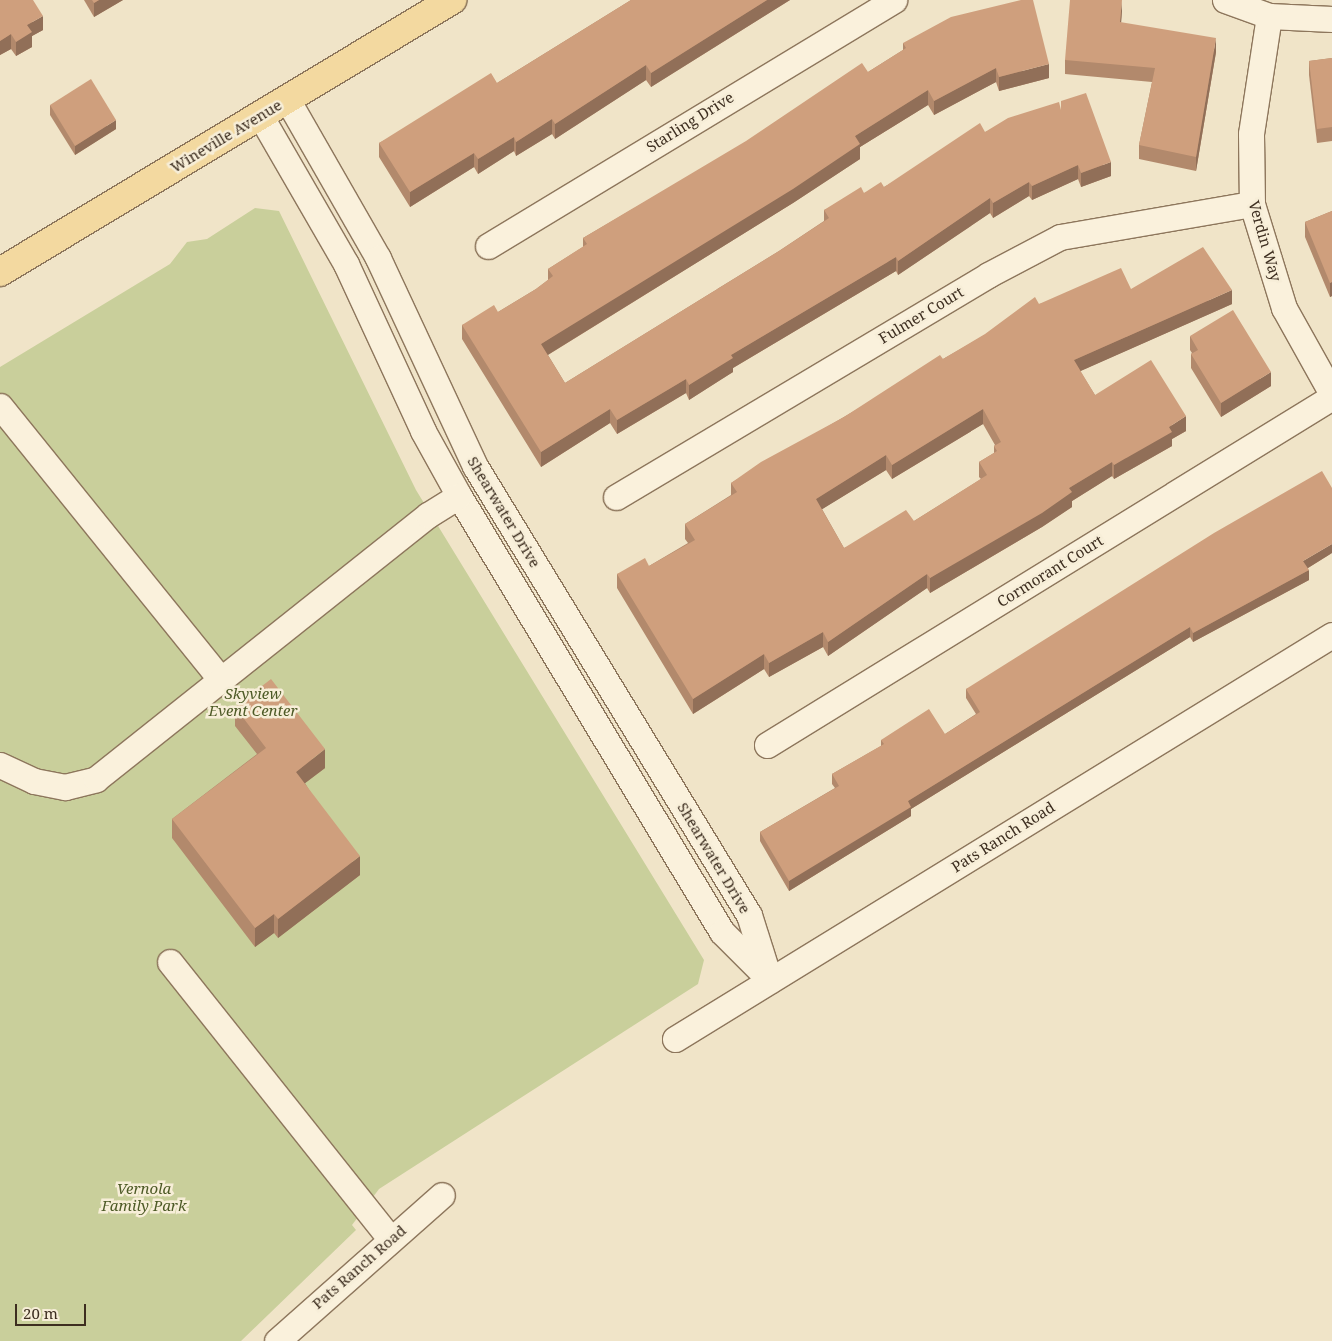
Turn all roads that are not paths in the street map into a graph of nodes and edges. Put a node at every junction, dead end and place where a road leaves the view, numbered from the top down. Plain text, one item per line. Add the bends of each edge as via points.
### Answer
1 (452, 0) edge
2 (894, 0) edge
3 (1225, 0) edge
4 (1269, 16) junction
5 (1332, 19) edge
6 (287, 99) junction
7 (260, 115) junction
8 (1252, 204) junction
9 (488, 246) dead end
10 (0, 272) edge
11 (1332, 396) edge
12 (0, 406) edge
13 (459, 496) junction
14 (616, 497) dead end
15 (1332, 635) edge
16 (220, 680) junction
17 (768, 745) dead end
18 (0, 765) edge
19 (170, 962) dead end
20 (770, 980) junction
21 (675, 1038) dead end
22 (442, 1195) dead end
23 (390, 1239) junction
24 (277, 1341) edge

1 - 6 main road, Wineville Avenue
2 - 9 street, Starling Drive
3 - 4 street
4 - 5 street
4 - 8 street, Verdin Way via 1252,134
6 - 7 main road, Wineville Avenue
6 - 20 street, Shearwater Drive via 378,258 475,466 749,915
7 - 10 main road, Wineville Avenue
7 - 13 street, Shearwater Drive via 346,264 423,431
8 - 11 street, Verdin Way via 1284,308
8 - 14 street, Fulmer Court via 1060,237 988,274
11 - 17 street, Cormorant Court
12 - 16 street
13 - 16 street via 428,515
13 - 20 street, Shearwater Drive via 722,932
15 - 20 street, Pats Ranch Road
16 - 18 street via 96,779 65,787 34,781
19 - 23 street
20 - 21 street, Pats Ranch Road
22 - 23 street, Pats Ranch Road
23 - 24 street, Pats Ranch Road

